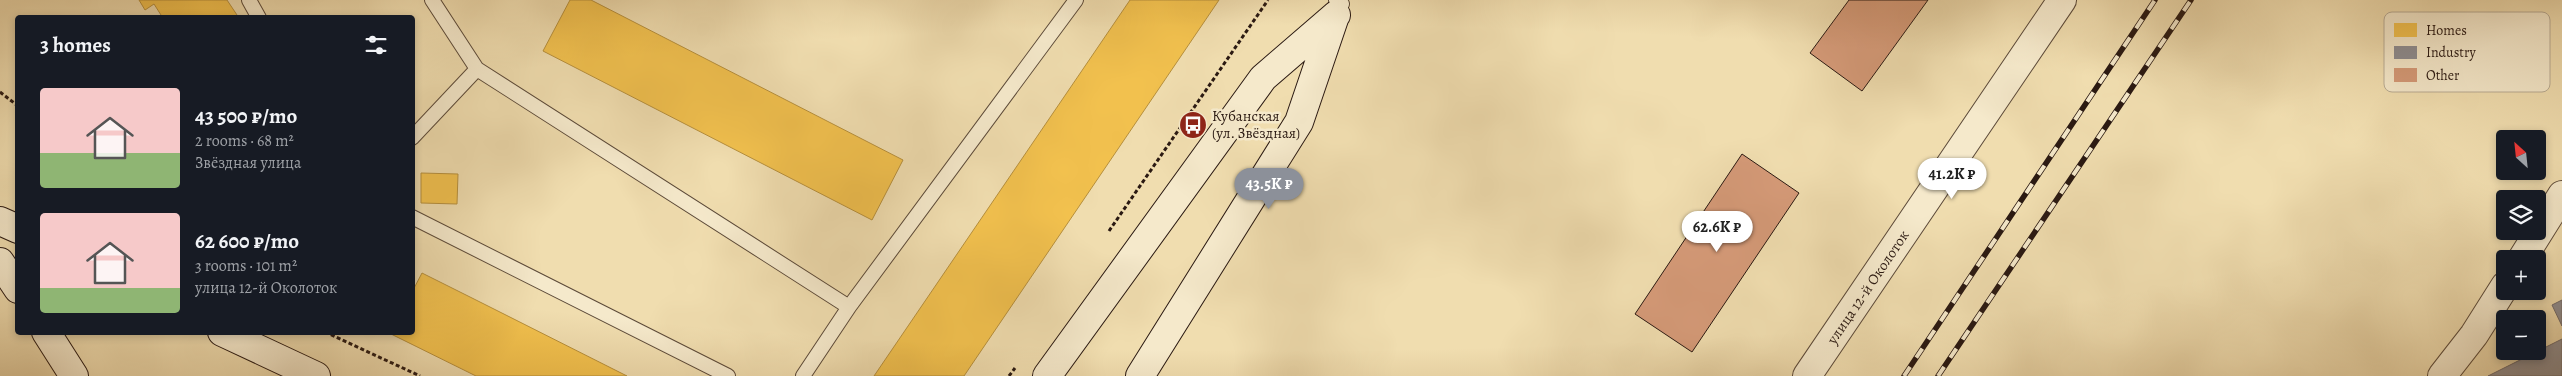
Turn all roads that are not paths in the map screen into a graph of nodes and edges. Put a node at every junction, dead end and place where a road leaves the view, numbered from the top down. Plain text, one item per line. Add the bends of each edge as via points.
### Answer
1 (249, 0) edge
2 (432, 0) edge
3 (1076, 0) edge
4 (2062, 0) edge
5 (1340, 5) edge
6 (258, 15) edge
7 (477, 69) junction
8 (415, 135) edge
9 (2562, 195) edge
10 (415, 219) edge
11 (0, 220) edge
12 (15, 228) edge
13 (2528, 250) edge
14 (0, 262) edge
15 (15, 284) edge
16 (2496, 300) edge
17 (849, 307) junction
18 (48, 335) edge
19 (232, 335) edge
20 (74, 376) edge
21 (316, 376) edge
22 (728, 376) edge
23 (802, 376) edge
24 (1047, 376) edge
25 (1140, 376) edge
26 (1807, 376) edge
27 (2442, 376) edge

1 - 6 lane
2 - 7 lane
3 - 17 lane
4 - 26 main road, улица 12-й Околоток
5 - 24 main road via 1263,78
5 - 25 main road via 1299,122
7 - 8 lane
7 - 17 lane
9 - 13 main road
10 - 22 lane
11 - 12 main road
14 - 15 main road
16 - 27 main road
17 - 23 lane
18 - 20 main road
19 - 21 main road

